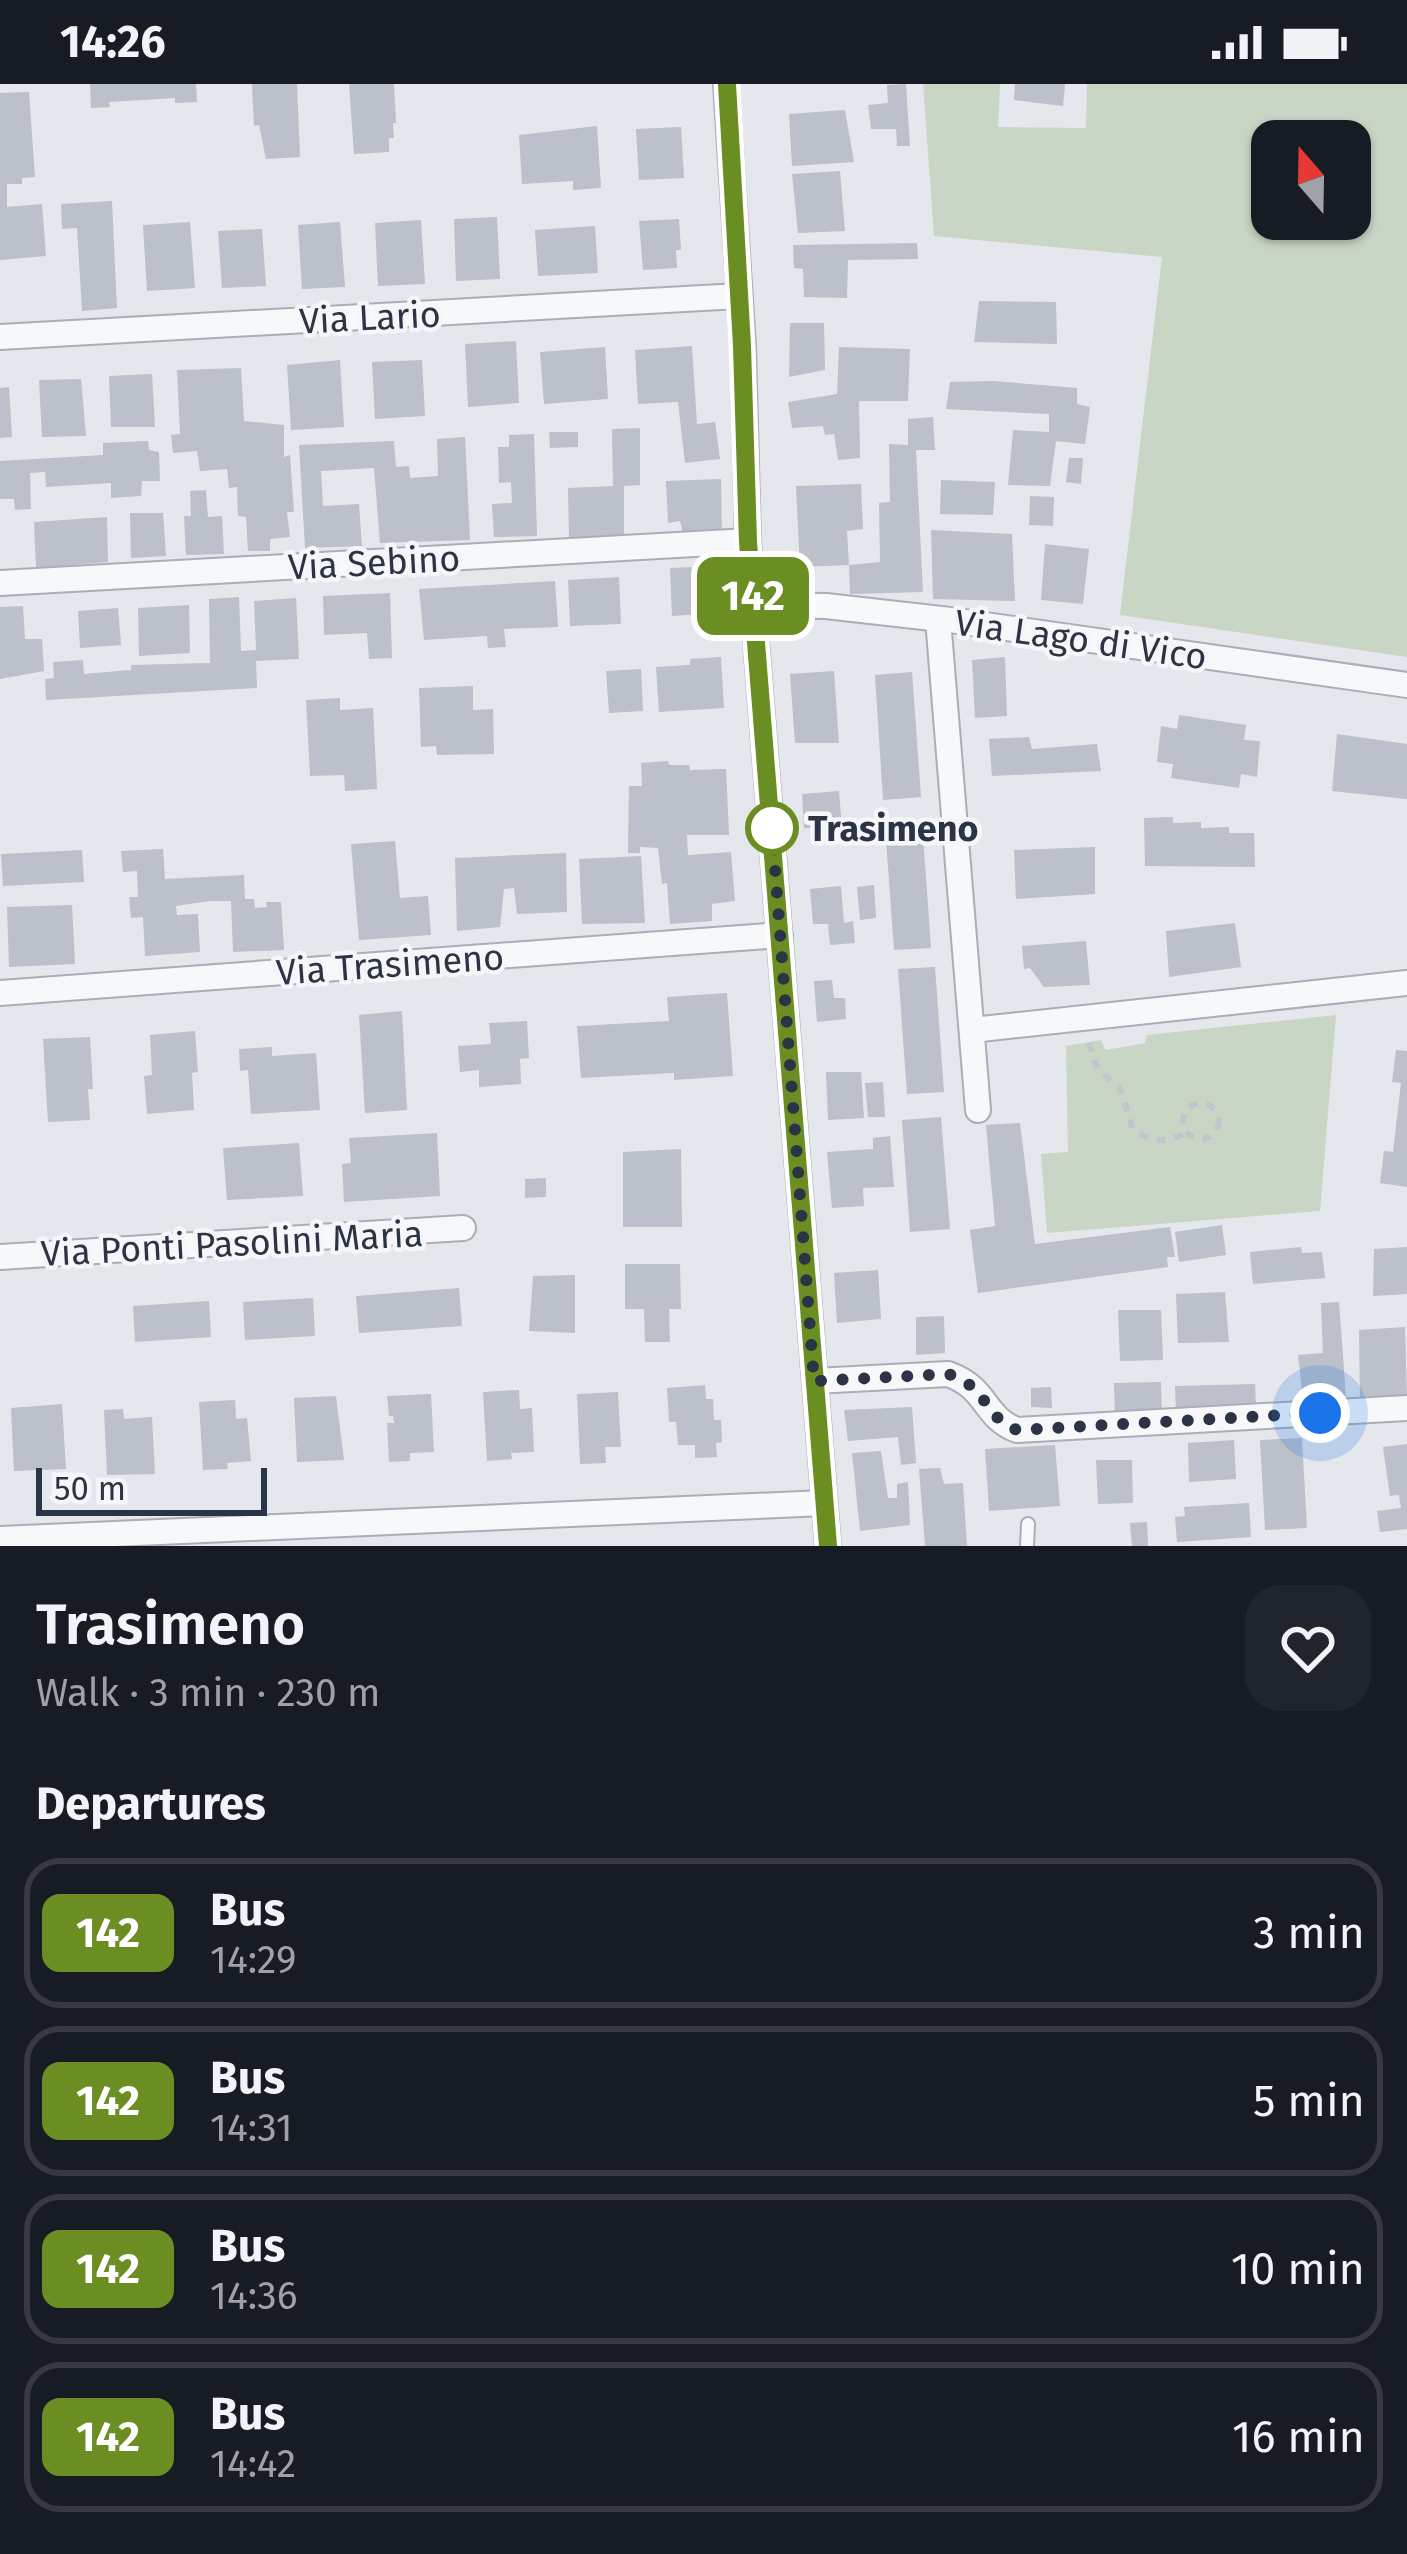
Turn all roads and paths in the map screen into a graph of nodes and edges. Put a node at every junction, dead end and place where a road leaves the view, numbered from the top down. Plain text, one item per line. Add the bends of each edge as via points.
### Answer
1 (727, 84) edge
2 (740, 296) junction
3 (0, 337) edge
4 (748, 542) junction
5 (0, 584) edge
6 (754, 605) junction
7 (938, 619) junction
8 (1407, 686) edge
9 (780, 935) junction
10 (1407, 983) edge
11 (0, 993) edge
12 (972, 1030) junction
13 (1089, 1034) dead end
14 (978, 1110) dead end
15 (1187, 1133) junction
16 (463, 1228) dead end
17 (0, 1257) edge
18 (814, 1381) junction
19 (1407, 1408) edge
20 (824, 1503) junction
21 (1028, 1524) dead end
22 (0, 1539) edge
23 (828, 1546) edge
24 (1027, 1546) edge

1 - 2 street
2 - 3 street, Via Lario
2 - 4 street
4 - 5 street, Via Sebino
4 - 6 street
6 - 7 street, Via Lago di Vico
6 - 9 street
7 - 8 street, Via Lago di Vico
7 - 12 street
9 - 11 street, Via Trasimeno
9 - 18 street
10 - 12 street
12 - 14 street
13 - 15 path via 1098,1070 1120,1088 1133,1129 1156,1140
15 - 15 path via 1209,1138 1219,1124 1216,1112 1202,1103 1190,1107
16 - 17 street, Via Ponti Pasolini Maria
18 - 19 street via 948,1374 969,1381 996,1418 1017,1430
18 - 20 street
20 - 22 street
20 - 23 street
21 - 24 lane

